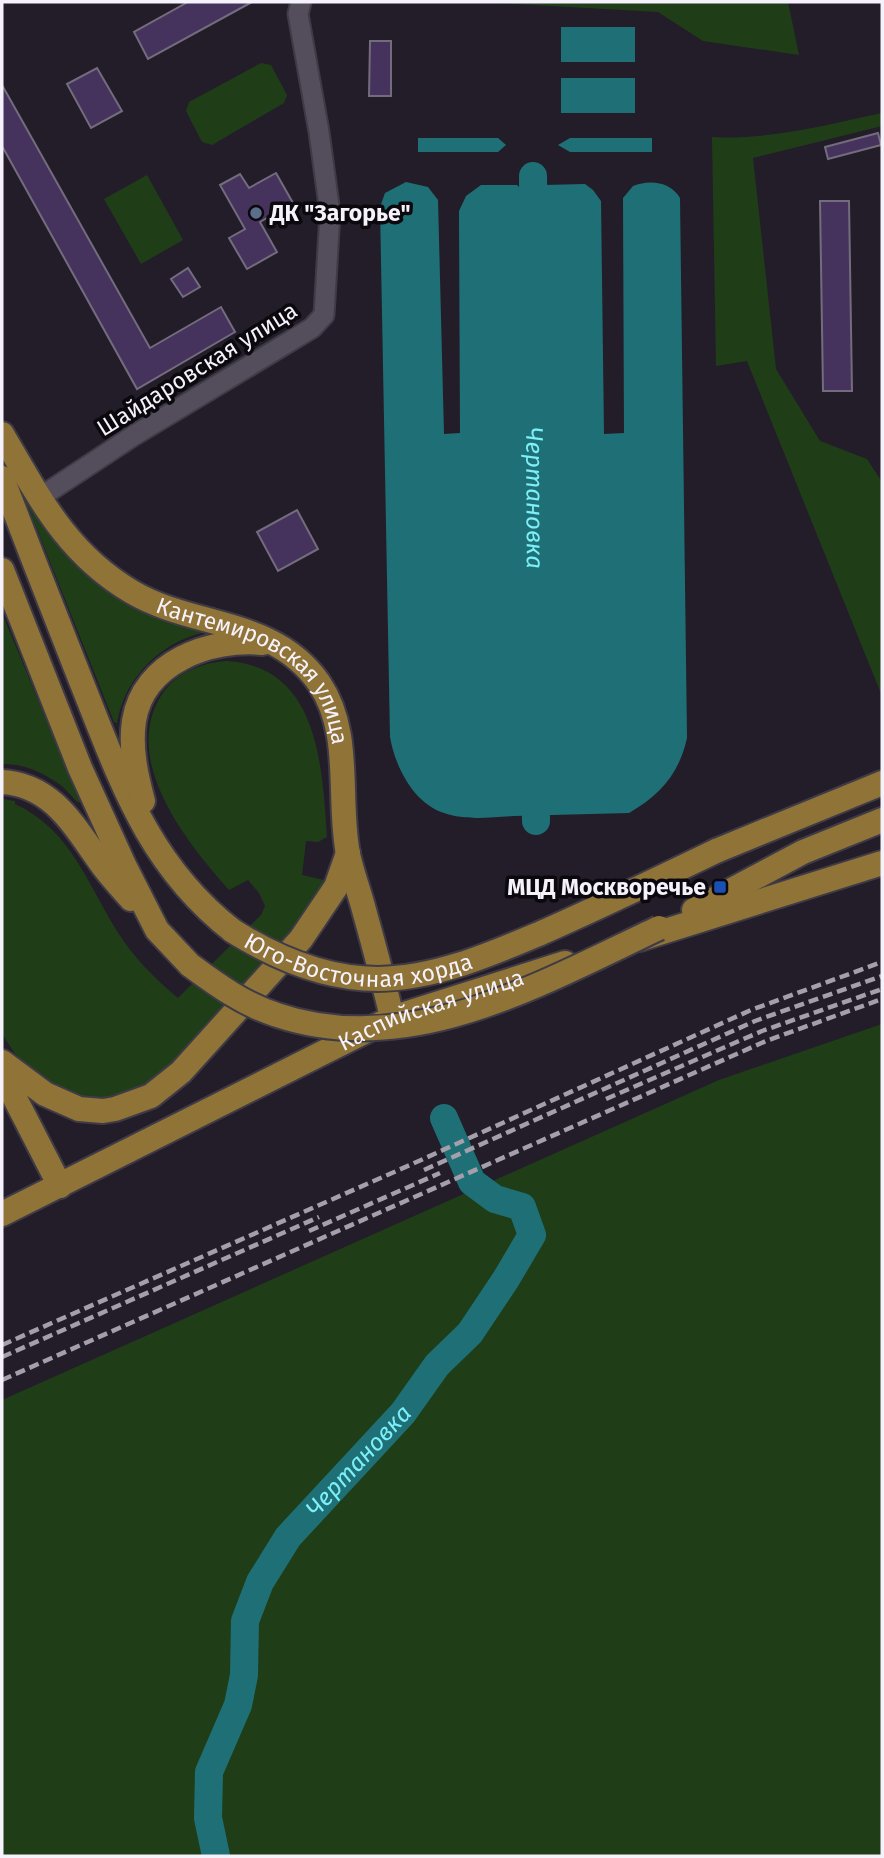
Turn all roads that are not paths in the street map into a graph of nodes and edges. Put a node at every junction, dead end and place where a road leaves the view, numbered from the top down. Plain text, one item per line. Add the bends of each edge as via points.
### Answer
1 (302, 2) edge
2 (2, 434) edge
3 (2, 478) edge
4 (40, 498) junction
5 (2, 570) edge
6 (274, 644) junction
7 (2, 782) edge
8 (882, 783) edge
9 (882, 820) edge
10 (158, 852) junction
11 (348, 853) junction
12 (882, 863) edge
13 (157, 930) junction
14 (392, 1018) junction
15 (2, 1062) edge
16 (2, 1073) edge
17 (60, 1186) junction
18 (2, 1214) edge

1 - 4 street, Шайдаровская улица via 298,13 330,213 324,315 302,335 133,436
2 - 4 main road, Кантемировская улица
3 - 10 main road, Юго-Восточная хорда via 109,752
4 - 6 main road, Кантемировская улица via 70,542 131,591
5 - 13 main road via 80,768
6 - 10 main road via 231,643 185,656 150,685 134,719 132,739 135,773
6 - 11 main road, Кантемировская улица via 312,674 335,716
7 - 13 main road via 20,784 52,800
8 - 10 main road, Юго-Восточная хорда, bridge via 716,851 510,946 428,974 375,979 282,959 233,931 192,895
9 - 13 main road, bridge via 803,852 659,928 509,997 402,1027 336,1028 300,1023 251,1004 190,965
11 - 14 main road, Кантемировская улица
11 - 15 main road via 336,887 301,939 181,1072 151,1096 115,1109 79,1108 46,1094
12 - 14 main road, Каспийская улица
14 - 17 main road, Каспийская улица
16 - 17 main road
17 - 18 main road, Каспийская улица

